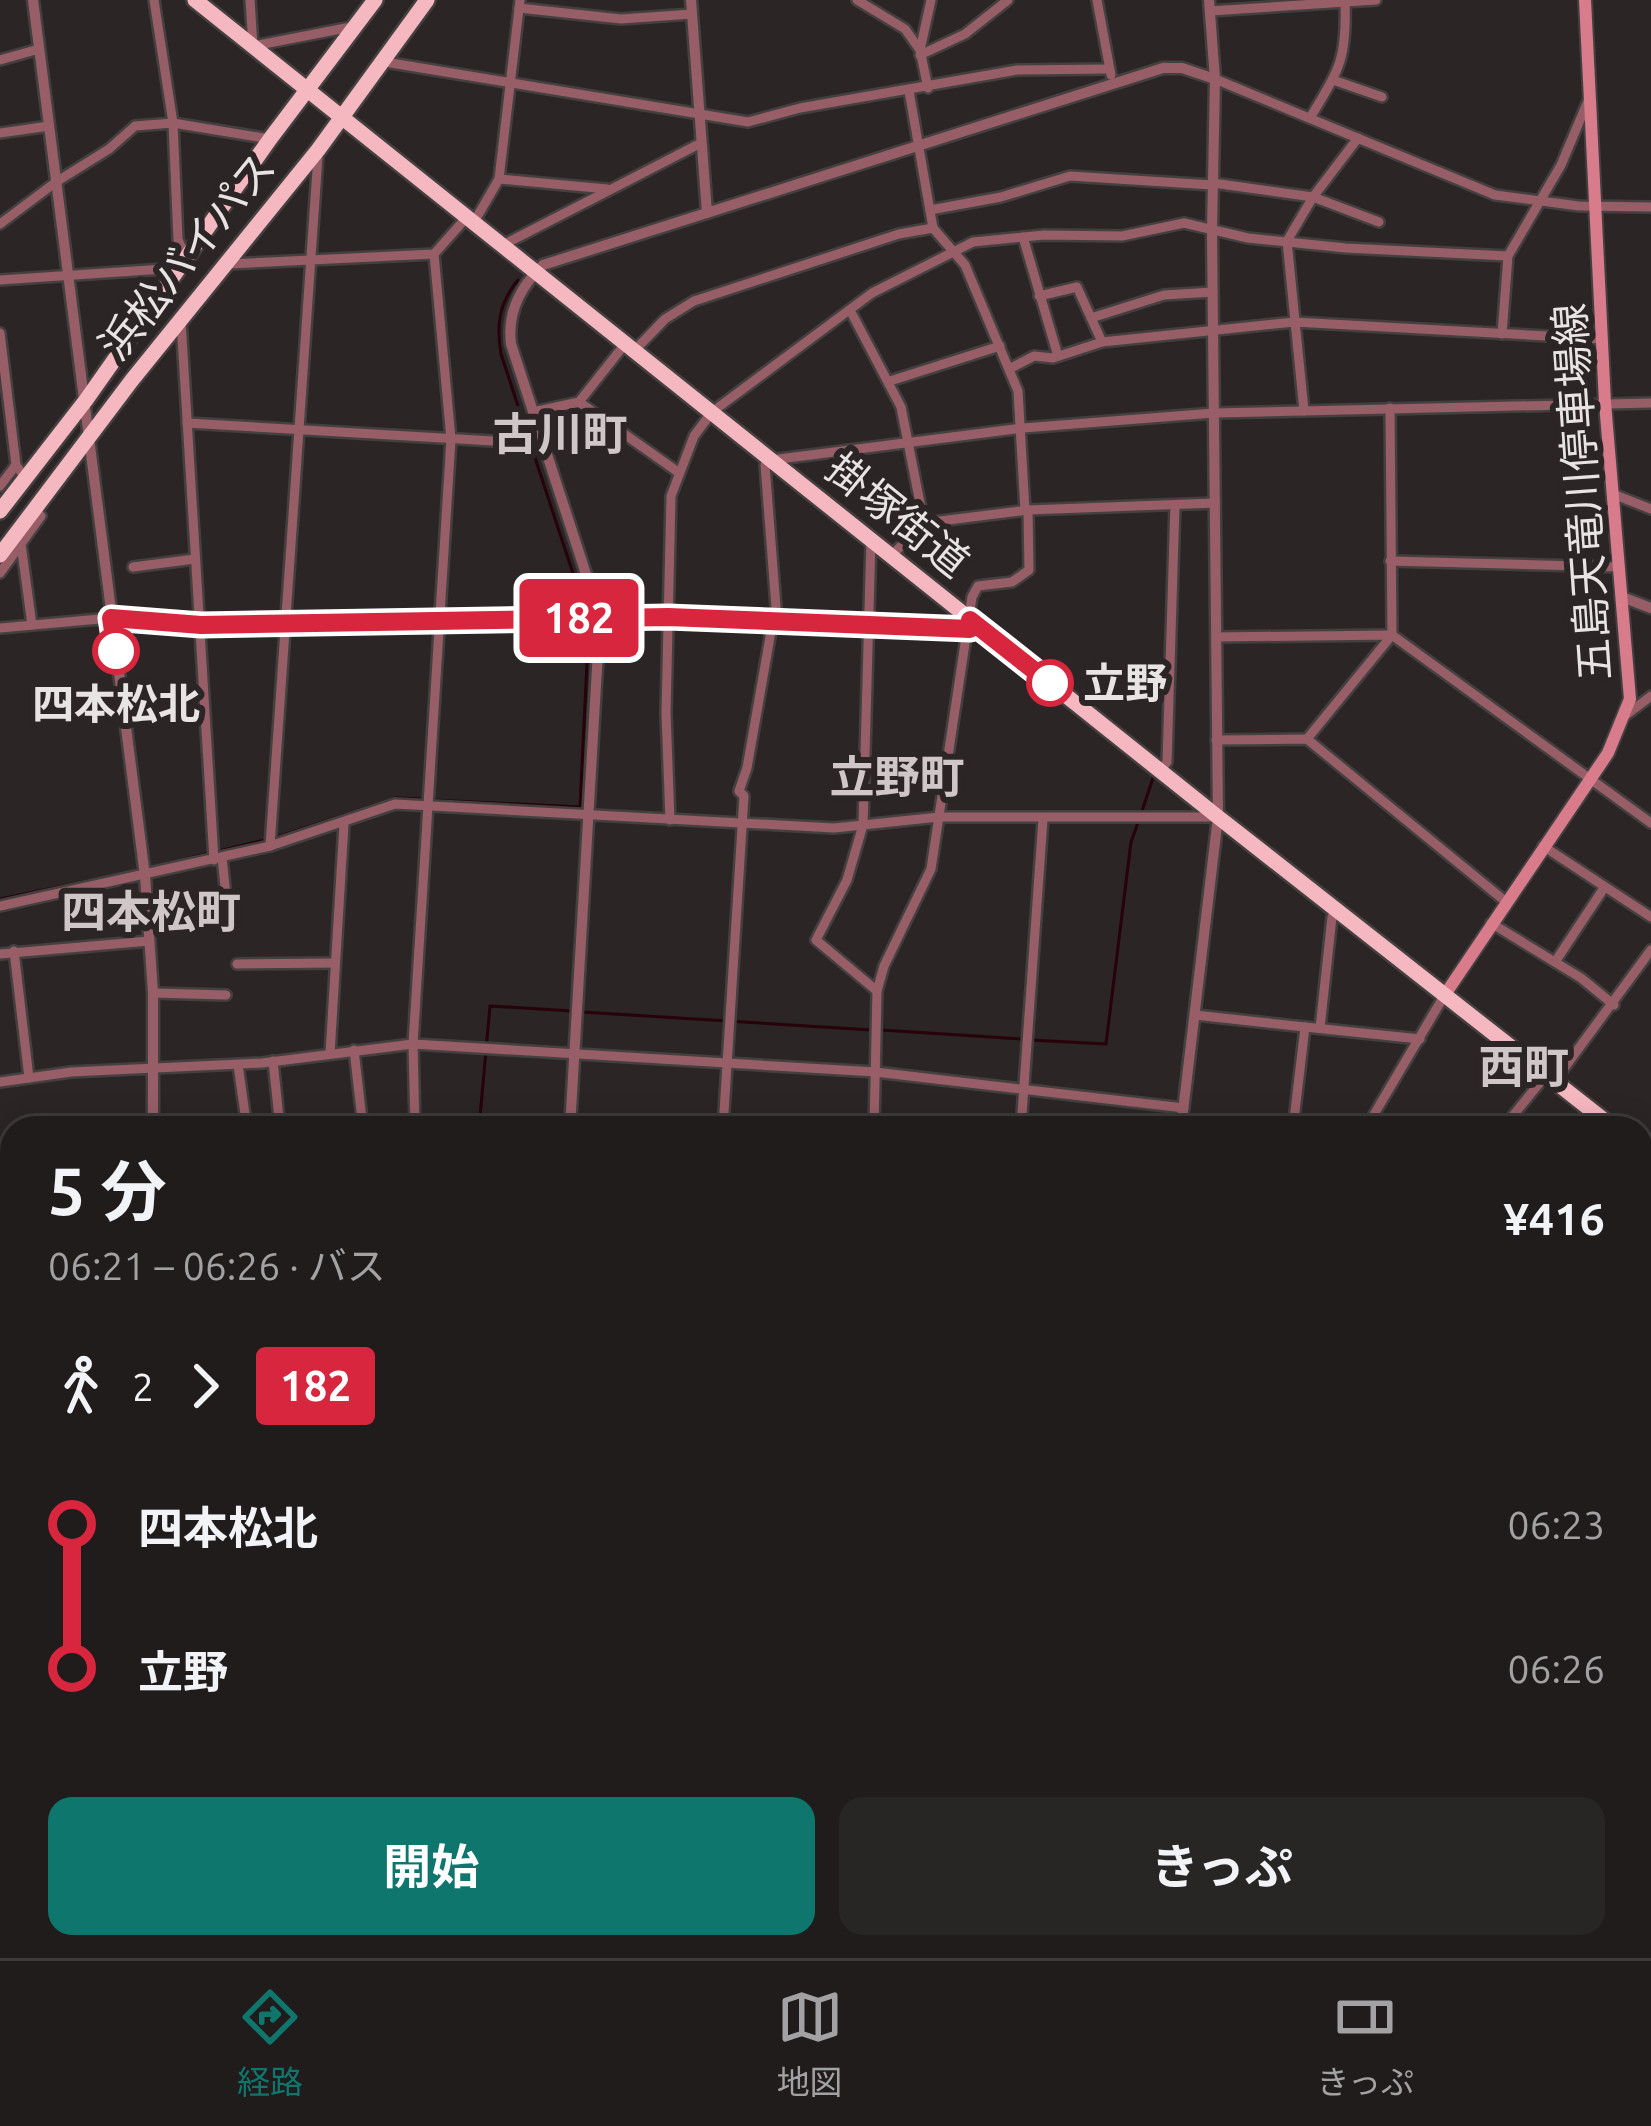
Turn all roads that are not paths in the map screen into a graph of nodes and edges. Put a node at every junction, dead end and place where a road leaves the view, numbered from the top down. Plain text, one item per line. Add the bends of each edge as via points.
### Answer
1 (33, 0) edge
2 (154, 0) edge
3 (195, 0) edge
4 (250, 0) edge
5 (375, 0) edge
6 (428, 0) edge
7 (857, 0) edge
8 (932, 0) edge
9 (1008, 0) edge
10 (1097, 0) edge
11 (1376, 0) edge
12 (1586, 0) edge
13 (1345, 1) edge
14 (519, 4) edge
15 (1210, 5) edge
16 (692, 7) edge
17 (356, 26) junction
18 (253, 46) junction
19 (40, 49) junction
20 (920, 52) junction
21 (0, 60) edge
22 (385, 62) junction
23 (1108, 69) junction
24 (1215, 79) junction
25 (1333, 80) junction
26 (511, 81) junction
27 (1116, 85) junction
28 (928, 88) junction
29 (307, 90) junction
30 (909, 91) junction
31 (1591, 96) junction
32 (1382, 97) dead end
33 (699, 111) junction
34 (342, 118) junction
35 (1310, 118) junction
36 (173, 123) junction
37 (49, 126) junction
38 (0, 133) edge
39 (1358, 138) junction
40 (269, 139) junction
41 (701, 143) junction
42 (920, 148) junction
43 (318, 150) junction
44 (499, 179) junction
45 (56, 182) junction
46 (1212, 184) junction
47 (610, 190) junction
48 (1313, 197) junction
49 (1536, 202) junction
50 (1597, 204) junction
51 (1651, 207) edge
52 (930, 210) junction
53 (706, 213) junction
54 (470, 220) junction
55 (1379, 222) dead end
56 (0, 224) edge
57 (933, 228) junction
58 (1212, 231) junction
59 (1023, 237) junction
60 (1286, 241) junction
61 (502, 245) junction
62 (956, 251) junction
63 (434, 254) junction
64 (1508, 256) junction
65 (308, 259) junction
66 (182, 262) junction
67 (228, 264) junction
68 (535, 272) junction
69 (69, 276) junction
70 (0, 280) edge
71 (1213, 292) junction
72 (1039, 296) junction
73 (850, 310) junction
74 (1091, 318) junction
75 (180, 319) junction
76 (1294, 322) junction
77 (1213, 332) junction
78 (0, 334) edge
79 (1502, 334) junction
80 (1601, 339) junction
81 (1102, 342) junction
82 (1000, 346) junction
83 (630, 347) junction
84 (1058, 356) junction
85 (1011, 368) junction
86 (890, 380) junction
87 (86, 400) junction
88 (579, 402) junction
89 (1651, 403) edge
90 (1605, 404) junction
91 (1390, 408) junction
92 (1304, 411) junction
93 (533, 412) junction
94 (712, 412) junction
95 (1214, 413) junction
96 (187, 423) junction
97 (1023, 428) junction
98 (296, 430) junction
99 (89, 437) junction
100 (452, 440) junction
101 (910, 442) junction
102 (544, 444) junction
103 (771, 460) junction
104 (21, 472) junction
105 (678, 472) junction
106 (0, 486) edge
107 (1613, 494) junction
108 (1215, 503) junction
109 (1175, 505) junction
110 (1651, 509) edge
111 (34, 510) junction
112 (1026, 510) junction
113 (0, 511) edge
114 (924, 524) junction
115 (871, 540) junction
116 (21, 544) junction
117 (0, 555) edge
118 (891, 556) junction
119 (195, 559) junction
120 (1390, 561) junction
121 (133, 567) dead end
122 (1618, 567) junction
123 (0, 574) edge
124 (1622, 596) junction
125 (1651, 608) edge
126 (600, 617) junction
127 (668, 617) junction
128 (111, 618) junction
129 (438, 620) junction
130 (775, 620) junction
131 (283, 622) junction
132 (868, 623) junction
133 (970, 624) junction
134 (201, 625) junction
135 (32, 626) junction
136 (0, 628) edge
137 (1391, 635) junction
138 (1216, 637) junction
139 (1651, 696) edge
140 (1626, 715) junction
141 (1307, 739) junction
142 (1216, 740) junction
143 (1159, 770) junction
144 (1588, 781) junction
145 (427, 802) junction
146 (588, 815) junction
147 (939, 817) junction
148 (1218, 817) junction
149 (1043, 819) junction
150 (670, 820) junction
151 (1651, 823) edge
152 (344, 824) junction
153 (743, 824) junction
154 (863, 825) junction
155 (270, 846) junction
156 (1543, 846) junction
157 (218, 859) junction
158 (145, 876) junction
159 (1604, 889) junction
160 (1505, 901) junction
161 (0, 906) edge
162 (1337, 911) junction
163 (228, 914) dead end
164 (1651, 917) edge
165 (1491, 923) junction
166 (149, 941) junction
167 (1651, 950) edge
168 (14, 951) junction
169 (0, 954) edge
170 (1555, 962) junction
171 (335, 963) junction
172 (237, 964) dead end
173 (1640, 966) junction
174 (1651, 974) edge
175 (877, 991) junction
176 (153, 992) junction
177 (226, 995) dead end
178 (1444, 996) junction
179 (1614, 1005) junction
180 (1195, 1016) junction
181 (1305, 1027) junction
182 (1320, 1028) junction
183 (1420, 1039) junction
184 (412, 1044) junction
185 (354, 1050) junction
186 (574, 1053) junction
187 (330, 1054) junction
188 (273, 1061) junction
189 (727, 1062) junction
190 (238, 1065) junction
191 (155, 1070) junction
192 (875, 1072) junction
193 (29, 1078) junction
194 (1550, 1079) junction
195 (0, 1082) edge
196 (1025, 1090) junction
197 (1184, 1108) junction
198 (153, 1116) edge
199 (246, 1116) edge
200 (279, 1116) edge
201 (362, 1116) edge
202 (415, 1116) edge
203 (571, 1116) edge
204 (724, 1116) edge
205 (874, 1116) edge
206 (1022, 1116) edge
207 (1183, 1116) edge
208 (1294, 1116) edge
209 (1373, 1116) edge
210 (1515, 1116) edge
211 (1598, 1116) edge

1 - 19 street
2 - 36 street
3 - 18 highway, 掛塚街道
4 - 18 street
5 - 17 highway, 浜松バイパス
6 - 22 highway, 浜松バイパス
7 - 20 street via 905,28
8 - 20 street
9 - 20 street via 965,34
10 - 23 street
11 - 13 street
12 - 31 main road, 五島天竜川停車場線
13 - 15 street
13 - 25 street via 1346,48
14 - 16 street via 622,19
14 - 26 street
15 - 24 street
16 - 33 street
17 - 18 street
17 - 29 highway, 浜松バイパス
18 - 29 highway, 掛塚街道
19 - 21 street
19 - 37 street
20 - 28 street
22 - 26 street
22 - 34 highway, 浜松バイパス
23 - 27 street
23 - 28 street via 1017,70
24 - 27 street via 1163,68
24 - 35 street
24 - 46 street
25 - 32 street
25 - 35 street
26 - 33 street
26 - 44 street
27 - 42 street
28 - 30 street
29 - 34 highway, 掛塚街道
29 - 40 highway, 浜松バイパス
30 - 33 street via 748,122
30 - 42 street
31 - 49 street
31 - 50 main road, 五島天竜川停車場線
33 - 41 street
34 - 43 highway, 浜松バイパス
34 - 54 highway, 掛塚街道
35 - 39 street
36 - 40 street
36 - 45 street via 135,126
36 - 66 street
37 - 38 street
37 - 45 street
39 - 48 street
39 - 49 street via 1496,195
40 - 66 highway, 浜松バイパス
41 - 47 street
41 - 53 street
42 - 52 street
42 - 53 street
43 - 65 street
43 - 67 highway, 浜松バイパス
44 - 47 street
44 - 54 street
45 - 56 street
45 - 69 street
46 - 48 street
46 - 52 street via 1070,176
46 - 58 street
47 - 61 street
48 - 55 street
48 - 60 street
49 - 50 street
49 - 64 street
50 - 51 street
50 - 80 main road, 五島天竜川停車場線
52 - 57 street
53 - 68 street
54 - 61 highway, 掛塚街道
54 - 63 street
57 - 62 street
57 - 83 street via 694,301
58 - 59 street via 1184,223 1122,236
58 - 60 street
58 - 71 street
59 - 62 street
59 - 72 street
60 - 64 street
60 - 76 street
61 - 68 highway, 掛塚街道
62 - 73 street
62 - 82 street
63 - 65 street
63 - 100 street
64 - 79 street
65 - 67 street
65 - 98 street
66 - 69 street
66 - 87 highway, 浜松バイパス
67 - 75 highway, 浜松バイパス
68 - 83 highway, 掛塚街道
68 - 93 street via 510,322
69 - 70 street
69 - 87 street
71 - 74 street via 1164,295
71 - 77 street
72 - 74 street via 1077,287
72 - 84 street
73 - 86 street
73 - 94 street
74 - 81 street
75 - 96 street
75 - 99 highway, 浜松バイパス
76 - 77 street
76 - 79 street
76 - 92 street
77 - 81 street
77 - 95 street
78 - 104 street
79 - 80 street
80 - 90 main road, 五島天竜川停車場線
81 - 84 street
82 - 85 street
82 - 86 street
83 - 88 street
83 - 94 highway, 掛塚街道
84 - 85 street
85 - 97 street
86 - 101 street
87 - 99 street
87 - 104 highway, 浜松バイパス
88 - 93 street
88 - 105 street
89 - 90 street
90 - 91 street
90 - 107 main road, 五島天竜川停車場線
91 - 92 street
91 - 120 street
92 - 95 street
93 - 102 street
94 - 103 highway, 掛塚街道
94 - 105 street
95 - 97 street
95 - 108 street
96 - 98 street
96 - 119 street
97 - 101 street
97 - 112 street
98 - 100 street
98 - 131 street
99 - 111 highway, 浜松バイパス
99 - 128 street
100 - 102 street
100 - 129 street
101 - 103 street
101 - 114 street
102 - 126 street
103 - 115 highway, 掛塚街道
103 - 130 street via 765,465
104 - 106 street
104 - 113 highway, 浜松バイパス
105 - 127 street
107 - 110 street
107 - 122 main road, 五島天竜川停車場線
108 - 109 street
108 - 138 street
109 - 112 street
109 - 143 street via 1167,762
111 - 116 street via 41,517
111 - 117 highway, 浜松バイパス
112 - 114 street
112 - 133 street via 1029,570 1012,583 974,589
114 - 118 street
115 - 118 highway, 掛塚街道
115 - 132 street
116 - 123 street
116 - 135 street
118 - 133 highway, 掛塚街道
119 - 121 street
119 - 134 street
120 - 122 street
120 - 137 street
122 - 124 main road, 五島天竜川停車場線
124 - 125 street
124 - 140 main road, 五島天竜川停車場線 via 1631,682
126 - 127 street
126 - 129 street
126 - 146 street
127 - 130 street
127 - 150 street
128 - 134 street
128 - 135 street
128 - 158 street
129 - 131 street
129 - 145 street
130 - 132 street
130 - 153 street via 739,791
131 - 134 street
131 - 155 street
132 - 133 street
132 - 154 street
133 - 143 highway, 掛塚街道
133 - 147 street
134 - 157 street
135 - 136 street
137 - 138 street
137 - 141 street
137 - 144 street
138 - 142 street
139 - 140 street
140 - 144 main road, 五島天竜川停車場線
141 - 142 street
141 - 160 street
142 - 148 street
143 - 148 highway, 掛塚街道
144 - 151 street
144 - 156 main road, 五島天竜川停車場線
145 - 146 street
145 - 152 street via 395,803
145 - 184 street
146 - 150 street
146 - 186 street
147 - 149 street
147 - 154 street
147 - 175 street via 931,868
148 - 149 street
148 - 162 highway, 掛塚街道
148 - 180 street
149 - 196 street
150 - 153 street
152 - 155 street
152 - 171 street
153 - 154 street
153 - 189 street
154 - 175 street via 816,940
155 - 157 street
156 - 159 street
156 - 160 main road, 五島天竜川停車場線
157 - 158 street
157 - 163 street
158 - 161 street
158 - 166 street
159 - 164 street
159 - 170 street
160 - 165 main road, 五島天竜川停車場線
162 - 178 highway, 掛塚街道
162 - 182 street
165 - 170 street
165 - 178 main road, 五島天竜川停車場線
166 - 168 street
166 - 176 street
167 - 173 street
168 - 169 street
168 - 193 street
170 - 179 street
171 - 172 street
171 - 187 street
173 - 174 street
173 - 179 street
175 - 192 street
176 - 177 street
176 - 191 street
178 - 183 street
178 - 194 highway, 掛塚街道
179 - 194 street
180 - 181 street
180 - 197 street
181 - 182 street
181 - 208 street
182 - 183 street
183 - 209 street
184 - 185 street
184 - 186 street
184 - 202 street
185 - 187 street
185 - 201 street
186 - 189 street
186 - 203 street
187 - 188 street
188 - 190 street
188 - 200 street
189 - 192 street
189 - 204 street
190 - 191 street
190 - 199 street
191 - 193 street
191 - 198 street
192 - 196 street
192 - 205 street
193 - 195 street
194 - 210 street
194 - 211 highway, 掛塚街道
196 - 197 street
196 - 206 street
197 - 207 street

